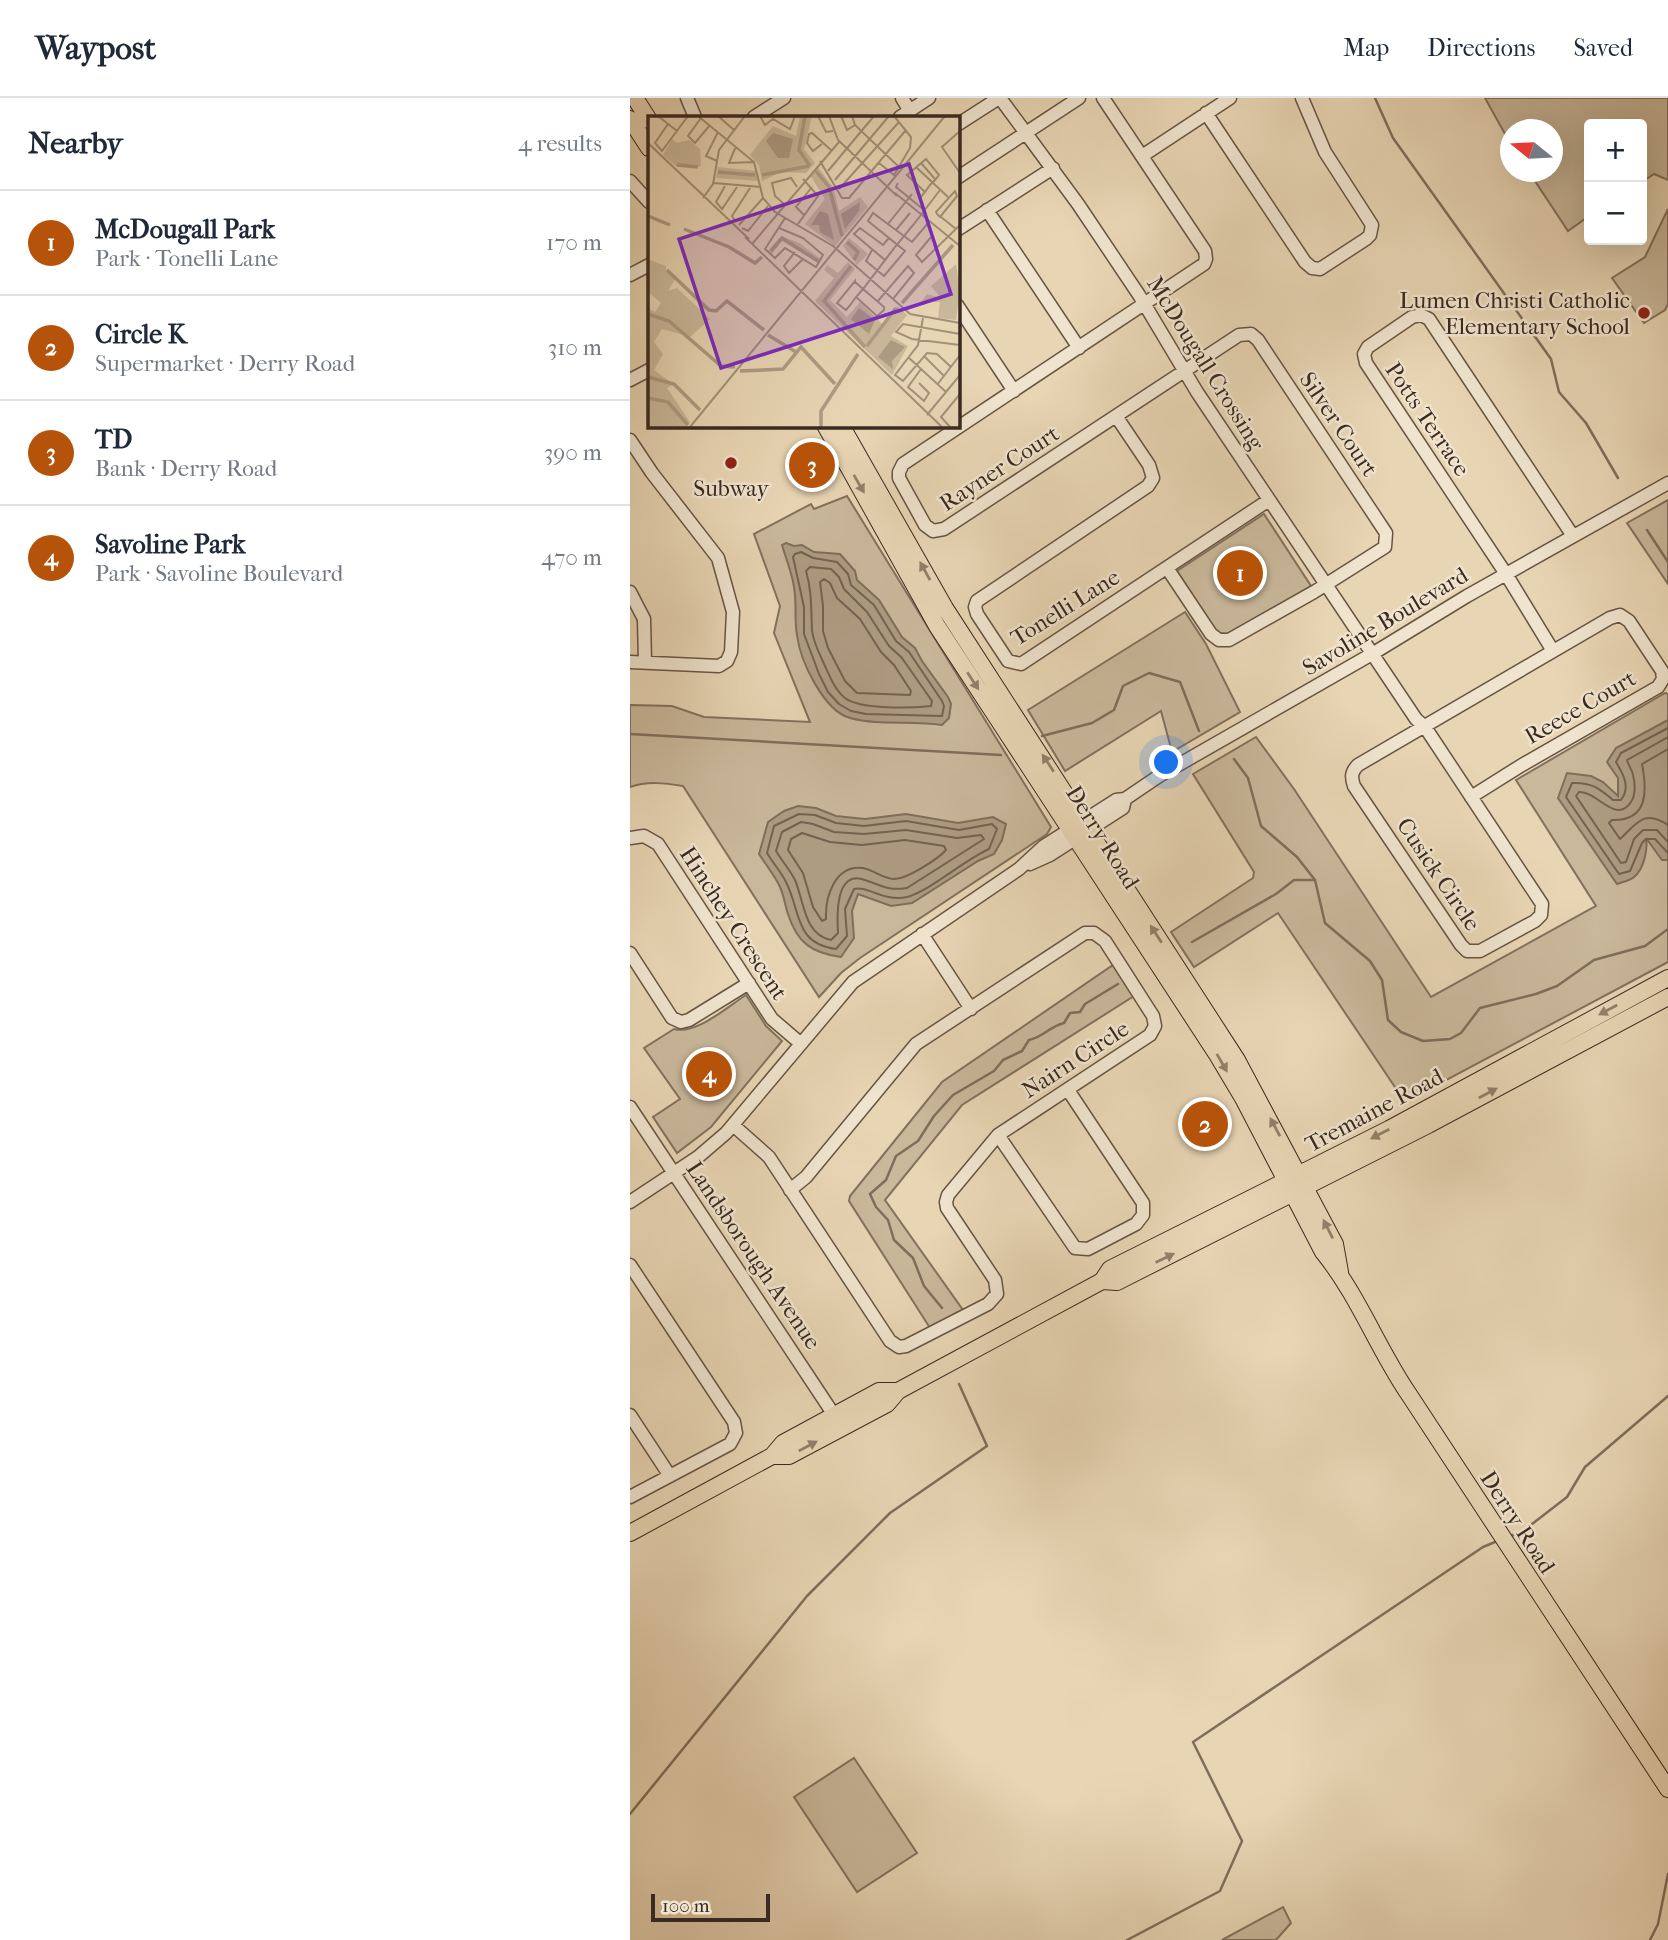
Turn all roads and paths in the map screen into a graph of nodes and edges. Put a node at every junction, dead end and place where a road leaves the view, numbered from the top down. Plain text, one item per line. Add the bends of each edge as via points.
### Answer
1 (635, 98) edge
2 (687, 98) edge
3 (784, 98) edge
4 (902, 98) edge
5 (929, 98) edge
6 (1000, 98) edge
7 (1079, 98) edge
8 (1103, 98) edge
9 (1230, 98) edge
10 (1302, 98) edge
11 (1206, 113) junction
12 (905, 114) edge
13 (695, 116) edge
14 (756, 116) edge
15 (630, 119) edge
16 (648, 119) edge
17 (959, 124) edge
18 (1026, 132) junction
19 (648, 146) edge
20 (1142, 156) junction
21 (1053, 167) junction
22 (959, 177) edge
23 (630, 182) edge
24 (648, 201) edge
25 (987, 210) junction
26 (959, 229) edge
27 (648, 266) edge
28 (630, 275) edge
29 (1144, 304) junction
30 (959, 308) edge
31 (1079, 348) junction
32 (648, 371) edge
33 (1183, 371) junction
34 (630, 380) edge
35 (1014, 391) junction
36 (1116, 415) junction
37 (826, 427) edge
38 (842, 427) edge
39 (630, 440) edge
40 (1668, 483) edge
41 (1269, 500) junction
42 (1573, 536) junction
43 (1167, 568) junction
44 (1506, 574) junction
45 (1325, 585) junction
46 (630, 592) edge
47 (1553, 651) junction
48 (1372, 654) junction
49 (630, 662) edge
50 (645, 663) junction
51 (1425, 727) junction
52 (1471, 797) junction
53 (1081, 829) junction
54 (630, 838) edge
55 (922, 934) junction
56 (630, 953) edge
57 (1668, 978) edge
58 (748, 983) junction
59 (1668, 998) edge
60 (971, 1009) junction
61 (800, 1043) junction
62 (1068, 1090) junction
63 (630, 1107) edge
64 (733, 1125) junction
65 (998, 1135) junction
66 (674, 1173) junction
67 (1297, 1184) junction
68 (790, 1190) junction
69 (630, 1202) edge
70 (630, 1265) edge
71 (630, 1415) edge
72 (839, 1421) junction
73 (670, 1476) junction
74 (630, 1497) edge
75 (630, 1533) edge
76 (1668, 1789) edge

1 - 16 main road
2 - 13 street
3 - 14 street
4 - 12 street
5 - 12 street
6 - 17 street
6 - 18 street, McDougall Crossing
7 - 18 street
8 - 20 street
9 - 11 street
10 - 11 street via 1325,152 1372,225 1366,239 1320,269 1305,262
11 - 20 street
15 - 19 main road
18 - 21 street, McDougall Crossing
18 - 22 street
20 - 29 street, Rayner Court via 1206,256 1200,267
21 - 25 street
21 - 29 street, McDougall Crossing
23 - 24 street
25 - 26 street
25 - 31 street
27 - 28 street
29 - 31 street, Rayner Court
29 - 33 street, McDougall Crossing
30 - 35 street
31 - 35 street, Rayner Court
32 - 34 street
33 - 36 street, Rayner Court
33 - 41 street, McDougall Crossing
33 - 45 street, Silver Court via 1239,335 1255,337 1364,499 1386,533 1385,547
35 - 36 street, Rayner Court via 900,468 899,478 933,531 944,529
36 - 43 street, Tonelli Lane via 1152,470 1152,482 979,599 976,611 1006,659 1021,664
37 -> 53 main road, Derry Road via 937,626
53 -> 38 main road, Derry Road
39 - 50 street via 713,549 733,612 731,652 723,664
40 - 42 street, Savoline Boulevard
41 - 43 street, Tonelli Lane
41 - 45 street, McDougall Crossing
42 - 44 street, Savoline Boulevard
42 - 44 street, Potts Terrace via 1430,321 1424,316 1412,317 1367,347 1364,359
43 - 45 street via 1211,634 1223,640
44 - 47 street, Potts Terrace
44 - 48 street, Savoline Boulevard
45 - 48 street, McDougall Crossing
46 - 50 street via 644,619
47 - 51 street, Reece Court
47 - 52 street, Reece Court via 1611,618 1623,616 1663,679 1658,687
48 - 51 street, Cusick Circle
48 - 53 street, Savoline Boulevard via 1206,748 1125,799 1123,808
49 - 50 street
51 - 52 street, Cusick Circle
51 - 52 street, Cusick Circle via 1358,765 1352,780 1461,945 1476,952 1535,921 1543,908
53 - 55 street, Savoline Boulevard via 1044,846 1019,869
53 - 67 main road, Derry Road
54 - 58 street, Hinchey Crescent via 644,836 658,844
55 - 60 street
55 - 61 street, Savoline Boulevard via 853,982
56 - 58 street via 672,1018 681,1022
57 -> 67 main road, Tremaine Road
58 - 61 street, Hinchey Crescent via 772,1019
67 -> 59 main road, Tremaine Road
60 - 62 street, Nairn Circle via 1085,933 1100,935 1155,1026 1150,1035
60 - 68 street, Nairn Circle via 909,1051 806,1177
61 - 64 street, Savoline Boulevard
62 - 65 street, Nairn Circle
62 - 65 street via 1143,1203 1143,1215 1136,1224 1088,1249 1074,1248
63 - 66 street, Landsborough Avenue
64 - 66 street, Savoline Boulevard
64 - 68 street, Nairn Circle via 763,1151
65 - 68 street, Nairn Circle via 946,1202 995,1280 997,1294 988,1304 905,1346 890,1341
66 - 69 street, Savoline Boulevard
66 - 72 street, Landsborough Avenue
67 - 72 main road, Tremaine Road via 1110,1269 1102,1281 898,1391 887,1404
67 - 76 main road, Derry Road via 1323,1252 1341,1274 1403,1385
70 - 73 street via 735,1425 730,1444
71 - 73 street
72 - 75 main road, Tremaine Road via 789,1456 772,1456
73 - 74 street

